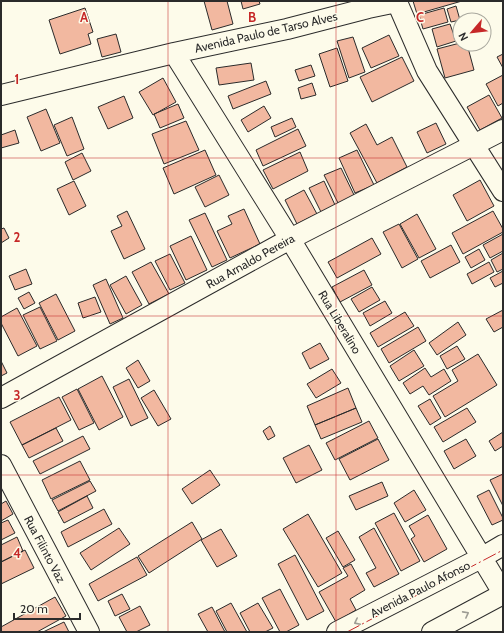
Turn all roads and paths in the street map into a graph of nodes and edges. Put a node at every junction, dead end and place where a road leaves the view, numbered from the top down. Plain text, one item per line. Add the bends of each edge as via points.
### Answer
1 (397, 2) edge
2 (174, 53) junction
3 (1, 95) edge
4 (503, 130) edge
5 (474, 144) junction
6 (503, 191) edge
7 (290, 238) junction
8 (1, 398) edge
9 (1, 465) edge
10 (503, 545) edge
11 (481, 558) junction
12 (503, 594) edge
13 (89, 632) edge
14 (337, 632) edge
15 (432, 632) edge

1 - 2 street, Avenida Paulo de Tarso Alves via 287,30
1 - 5 street, Avenida Paulo de Tarso Alves via 427,71
2 - 3 street, Avenida Paulo de Tarso Alves
2 - 7 street, Rua Liberalino
4 - 5 street, Rua Arnaldo Pereira
5 - 6 street, Avenida Paulo de Tarso Alves
5 - 7 street, Rua Arnaldo Pereira
7 - 8 street, Rua Arnaldo Pereira
7 - 11 street, Rua Liberalino
9 - 13 street, Rua Filinto Vaz
10 - 11 street, Avenida Paulo Afonso
11 - 12 street, Rua Liberalino
11 -> 14 street, Avenida Paulo Afonso
15 -> 12 street

